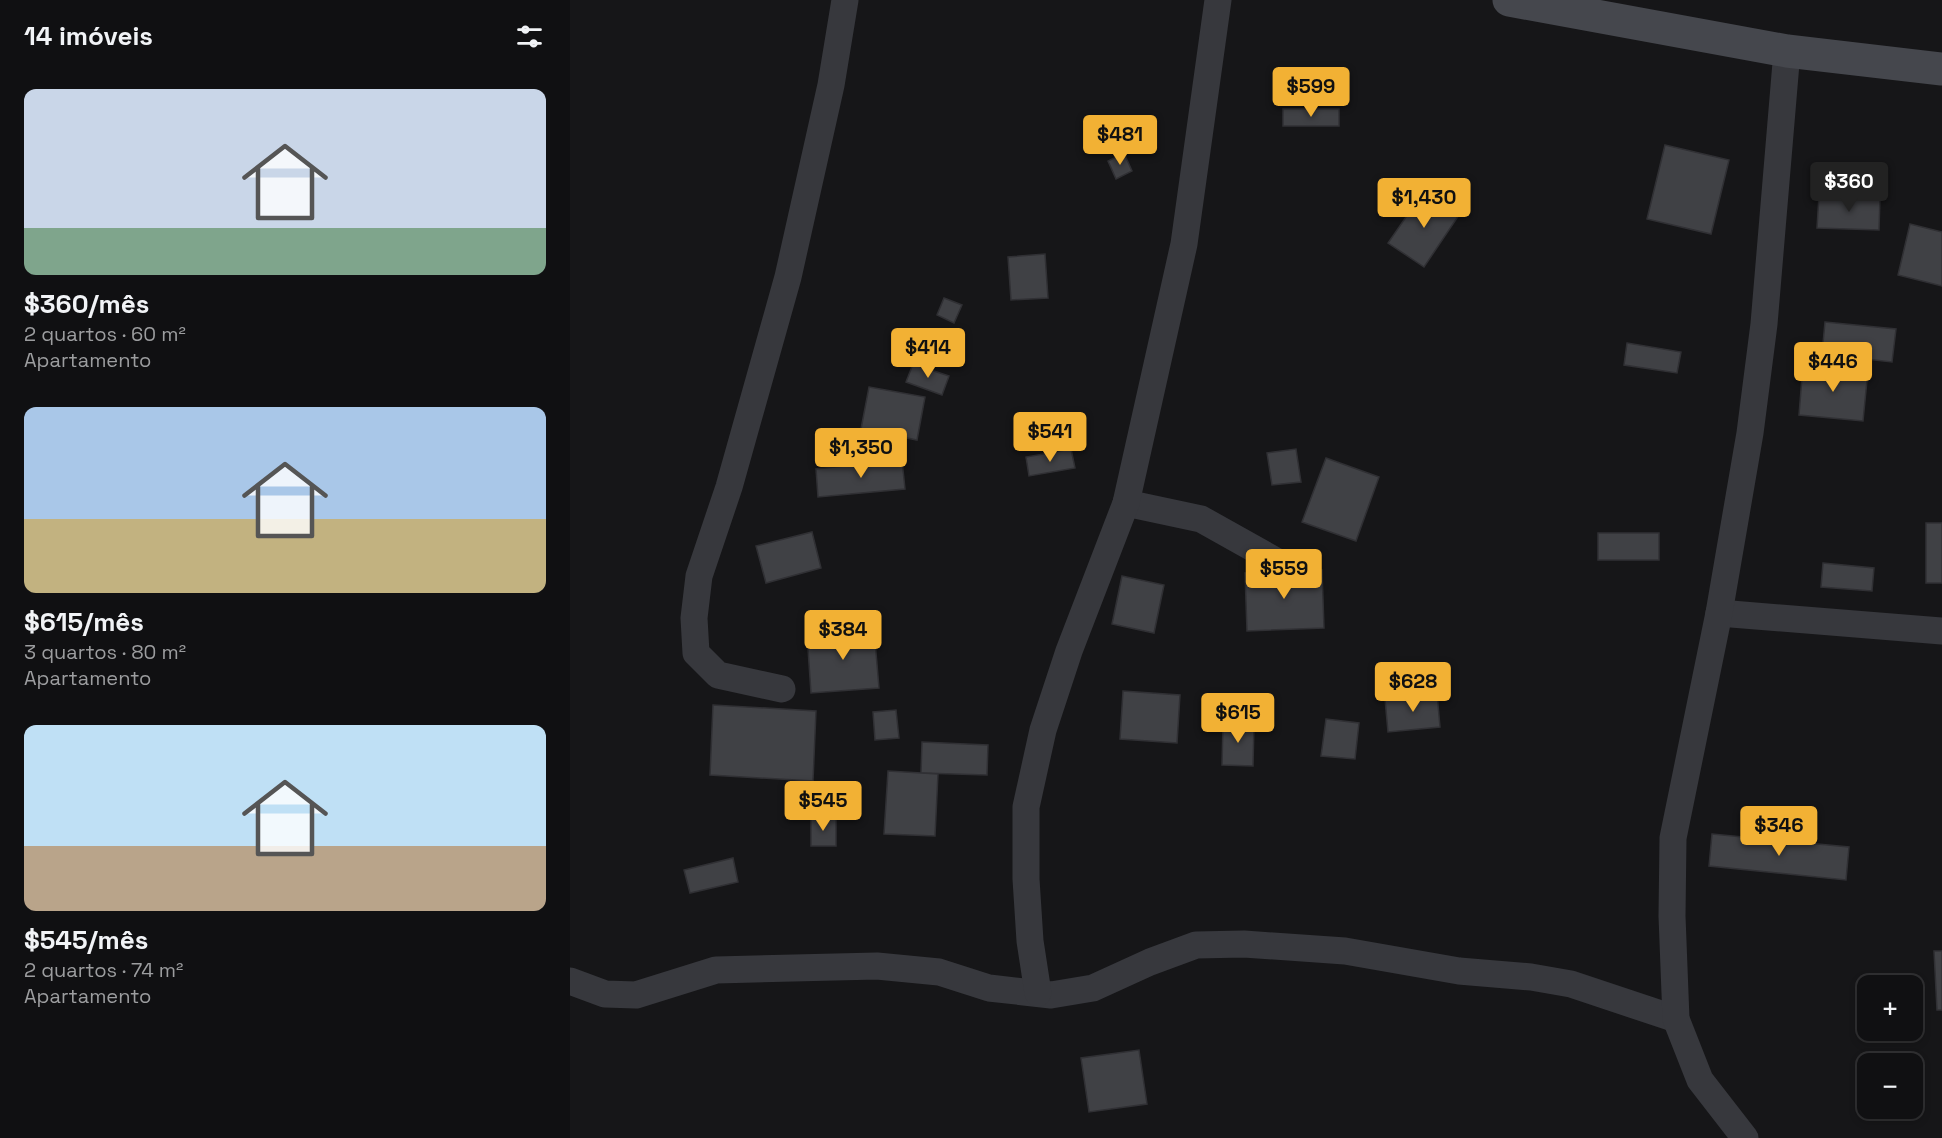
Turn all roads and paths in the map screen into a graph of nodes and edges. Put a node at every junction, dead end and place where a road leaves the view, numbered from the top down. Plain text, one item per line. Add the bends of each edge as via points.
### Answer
1 (845, 0) edge
2 (1218, 0) edge
3 (1509, 0) edge
4 (1787, 51) junction
5 (1942, 69) edge
6 (1126, 503) junction
7 (1283, 565) dead end
8 (1719, 613) junction
9 (1942, 631) edge
10 (782, 689) dead end
11 (570, 981) edge
12 (1038, 993) junction
13 (1676, 1019) junction
14 (1745, 1138) edge

1 - 10 street via 831,85 788,277 729,487 699,576 694,618 696,653 718,675
2 - 6 street via 1184,244
3 - 4 street
4 - 5 street
4 - 8 street via 1764,324
6 - 7 street via 1201,519
6 - 12 street via 1043,730 1026,807 1030,941
8 - 9 street
8 - 13 street via 1673,838
11 - 12 street via 605,994 636,995 716,970 877,966 939,972 988,988
12 - 13 street via 1051,995 1093,988 1196,945 1244,944 1345,951 1459,971 1531,977 1571,984
13 - 14 street via 1700,1080

